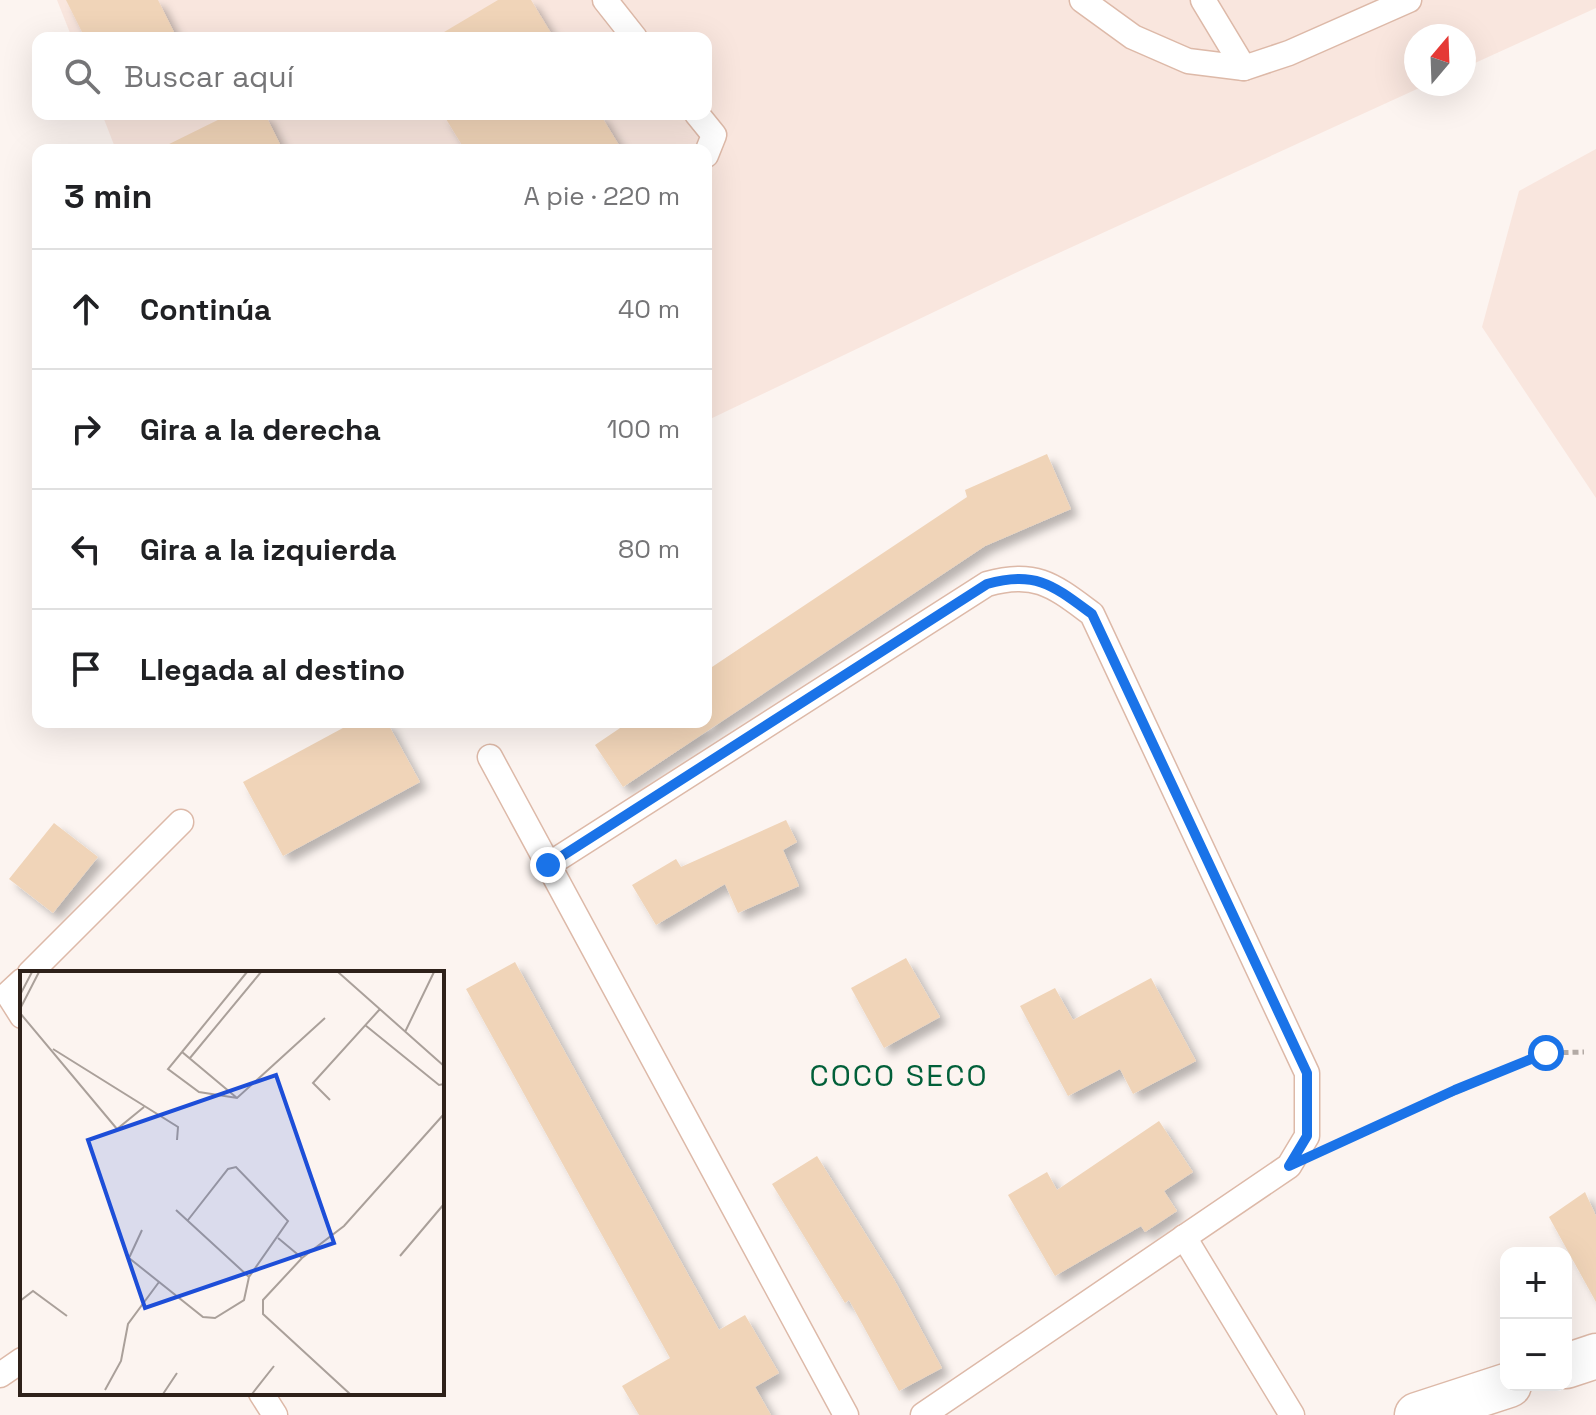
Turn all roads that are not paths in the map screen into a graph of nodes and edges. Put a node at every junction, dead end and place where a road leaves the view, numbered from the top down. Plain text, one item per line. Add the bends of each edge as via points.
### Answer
1 (605, 0) edge
2 (1082, 0) edge
3 (1203, 0) edge
4 (1409, 0) edge
5 (630, 32) edge
6 (1244, 68) junction
7 (702, 120) edge
8 (710, 144) edge
9 (490, 757) dead end
10 (181, 822) dead end
11 (548, 865) junction
12 (32, 971) edge
13 (20, 983) edge
14 (20, 1013) edge
15 (1184, 1237) junction
16 (1596, 1356) edge
17 (20, 1361) edge
18 (1572, 1364) edge
19 (0, 1375) edge
20 (1500, 1388) edge
21 (262, 1395) edge
22 (275, 1415) edge
23 (846, 1415) edge
24 (923, 1415) edge
25 (1292, 1415) edge
26 (1417, 1415) edge

1 - 5 lane
2 - 6 lane via 1133,37 1188,61
3 - 6 lane
4 - 6 lane
7 - 8 lane via 714,135
9 - 11 lane
10 - 12 lane
11 - 15 lane via 987,584 1026,578 1055,587 1092,614 1307,1073 1307,1136 1289,1166
11 - 23 lane
13 - 14 lane via 8,994
15 - 24 lane
15 - 25 lane
16 - 18 street
17 - 19 lane
20 - 26 street
21 - 22 lane

